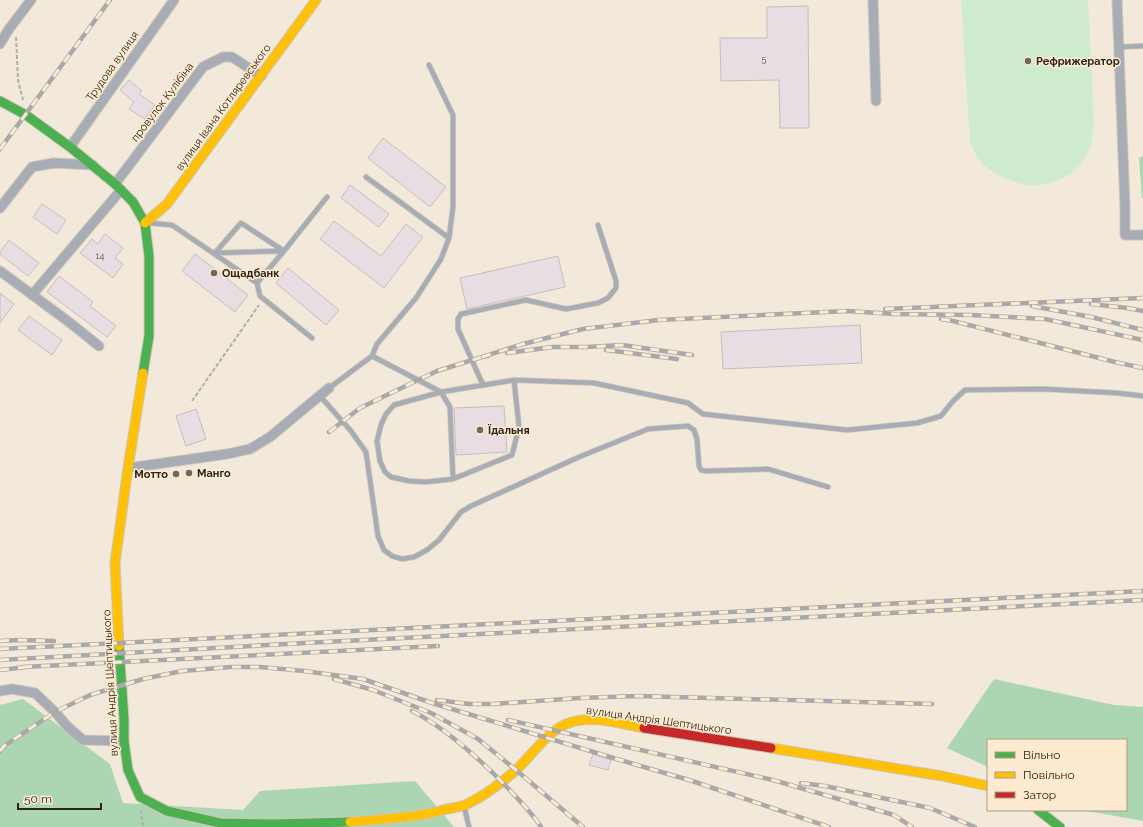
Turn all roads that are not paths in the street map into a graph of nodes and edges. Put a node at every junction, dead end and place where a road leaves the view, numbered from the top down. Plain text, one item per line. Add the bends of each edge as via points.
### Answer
1 (32, 0) edge
2 (174, 0) edge
3 (316, 0) edge
4 (873, 0) edge
5 (1117, 0) edge
6 (0, 44) edge
7 (1143, 46) edge
8 (1119, 47) junction
9 (429, 65) dead end
10 (261, 76) junction
11 (0, 101) edge
12 (876, 101) dead end
13 (70, 147) junction
14 (93, 165) junction
15 (366, 177) dead end
16 (118, 187) junction
17 (327, 198) dead end
18 (0, 208) edge
19 (145, 223) junction
20 (598, 225) dead end
21 (1143, 235) edge
22 (449, 238) junction
23 (284, 251) junction
24 (215, 253) junction
25 (0, 271) edge
26 (257, 283) junction
27 (32, 295) junction
28 (312, 338) dead end
29 (100, 346) dead end
30 (372, 356) junction
31 (514, 380) junction
32 (482, 385) junction
33 (329, 388) joint
34 (441, 392) junction
35 (320, 396) junction
36 (1143, 396) edge
37 (128, 468) junction
38 (453, 479) junction
39 (828, 487) dead end
40 (0, 691) edge
41 (124, 741) junction
42 (987, 786) edge
43 (464, 805) junction
44 (1039, 811) edge
45 (469, 827) edge
46 (1060, 827) edge

1 - 6 street
2 - 13 street, Трудова вулиця
3 - 10 main road, вулиця Івана Котляревського
4 - 12 street
5 - 8 street
7 - 8 lane
8 - 21 street via 1125,235
9 - 22 lane via 453,115 453,207
10 - 16 street, провулок Кулібіна via 232,58 223,57 203,66
10 - 19 main road, вулиця Івана Котляревського via 167,204
11 - 13 main road, вулиця Андрія Шептицького via 26,115
13 - 14 main road, вулиця Андрія Шептицького
14 - 16 main road, вулиця Андрія Шептицького
14 - 18 street via 54,163 32,166
15 - 22 lane
16 - 19 main road, вулиця Андрія Шептицького via 133,202
16 - 27 street
17 - 23 lane
19 - 24 lane via 172,225
19 - 37 main road, вулиця Андрія Шептицького via 149,256 149,336
20 - 32 lane via 616,282 616,288 608,298 598,303 566,309 526,300 461,314 458,329
22 - 30 lane via 441,259 416,298 377,344
23 - 24 lane
23 - 24 lane via 241,222
23 - 26 lane
24 - 26 lane
25 - 27 street
26 - 28 lane via 260,296
27 - 29 street
30 - 33 lane
30 - 34 lane
31 - 32 lane
31 - 36 lane via 594,383 688,403 703,414 847,430 918,424 940,416 965,390 1044,389
31 - 38 lane via 519,427 512,455
32 - 34 lane
33 - 35 street
34 - 38 lane via 450,407
34 - 38 lane via 394,405 386,414 377,441 380,461 385,472 391,477 426,482
35 - 37 street via 270,438 250,448 227,454
35 - 39 lane via 366,452 378,536 384,550 392,556 402,558 414,557 427,550 439,540 461,512 471,506 648,429 688,426 694,430 701,470 768,469
37 - 41 main road, вулиця Андрія Шептицького via 115,563
40 - 41 street via 12,689 35,693 83,740
41 - 43 main road, вулиця Андрія Шептицького via 128,770 140,797 167,811 220,823 340,823 402,818
42 - 43 main road, вулиця Андрія Шептицького via 934,774 596,720 580,720 565,724 554,731 502,782
43 - 45 lane
44 - 46 main road

